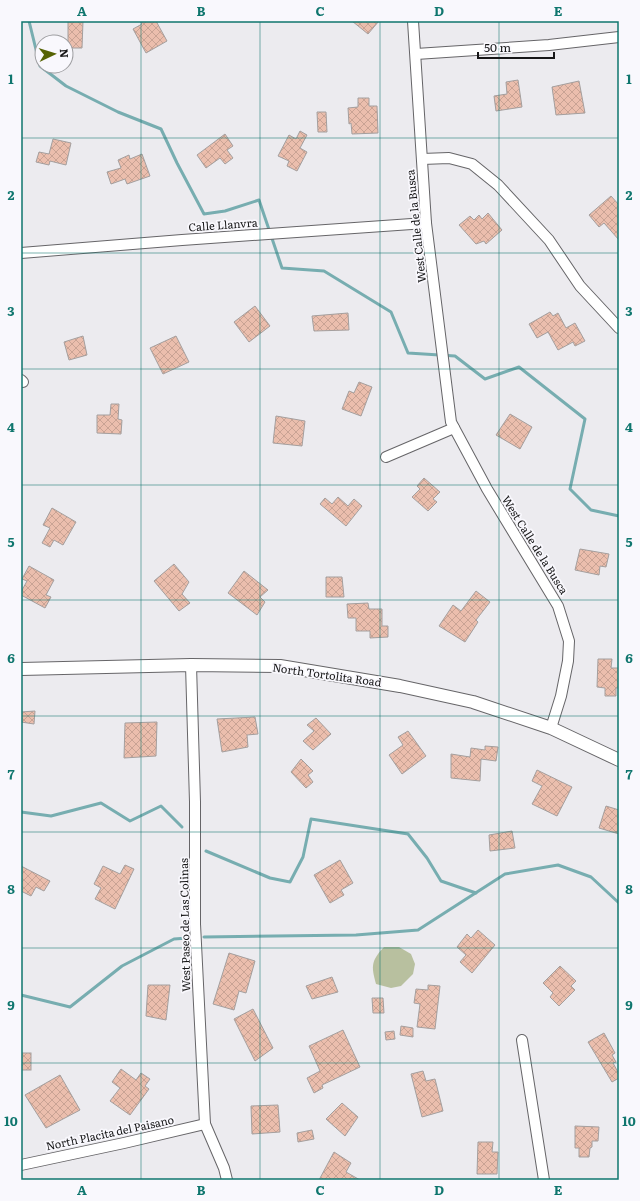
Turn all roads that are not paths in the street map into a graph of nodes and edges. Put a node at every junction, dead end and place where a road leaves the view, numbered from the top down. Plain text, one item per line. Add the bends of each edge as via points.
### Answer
1 (413, 21) edge
2 (619, 37) edge
3 (416, 54) junction
4 (422, 159) junction
5 (426, 223) junction
6 (21, 253) edge
7 (619, 328) edge
8 (454, 428) junction
9 (386, 457) dead end
10 (191, 666) junction
11 (21, 669) edge
12 (551, 728) junction
13 (619, 760) edge
14 (522, 1040) dead end
15 (205, 1124) junction
16 (21, 1165) edge
17 (227, 1180) edge
18 (544, 1180) edge

1 - 3 street, West Calle de la Busca
2 - 3 street via 549,45
3 - 4 street, West Calle de la Busca
4 - 5 street, West Calle de la Busca
4 - 7 street via 449,158 472,164 498,185 549,240 580,286
5 - 6 street, Calle Llanvra
5 - 8 street, West Calle de la Busca via 451,422
8 - 9 street
8 - 12 street, West Calle de la Busca via 486,488 558,606 569,641 568,661
10 - 11 street, North Tortolita Road
10 - 12 street, North Tortolita Road via 280,666 400,686 473,702
10 - 15 street, West Paseo de Las Colinas via 195,924
12 - 13 street, North Tortolita Road
14 - 18 street
15 - 16 street, North Placita del Paisano
15 - 17 street, West Paseo de Las Colinas

